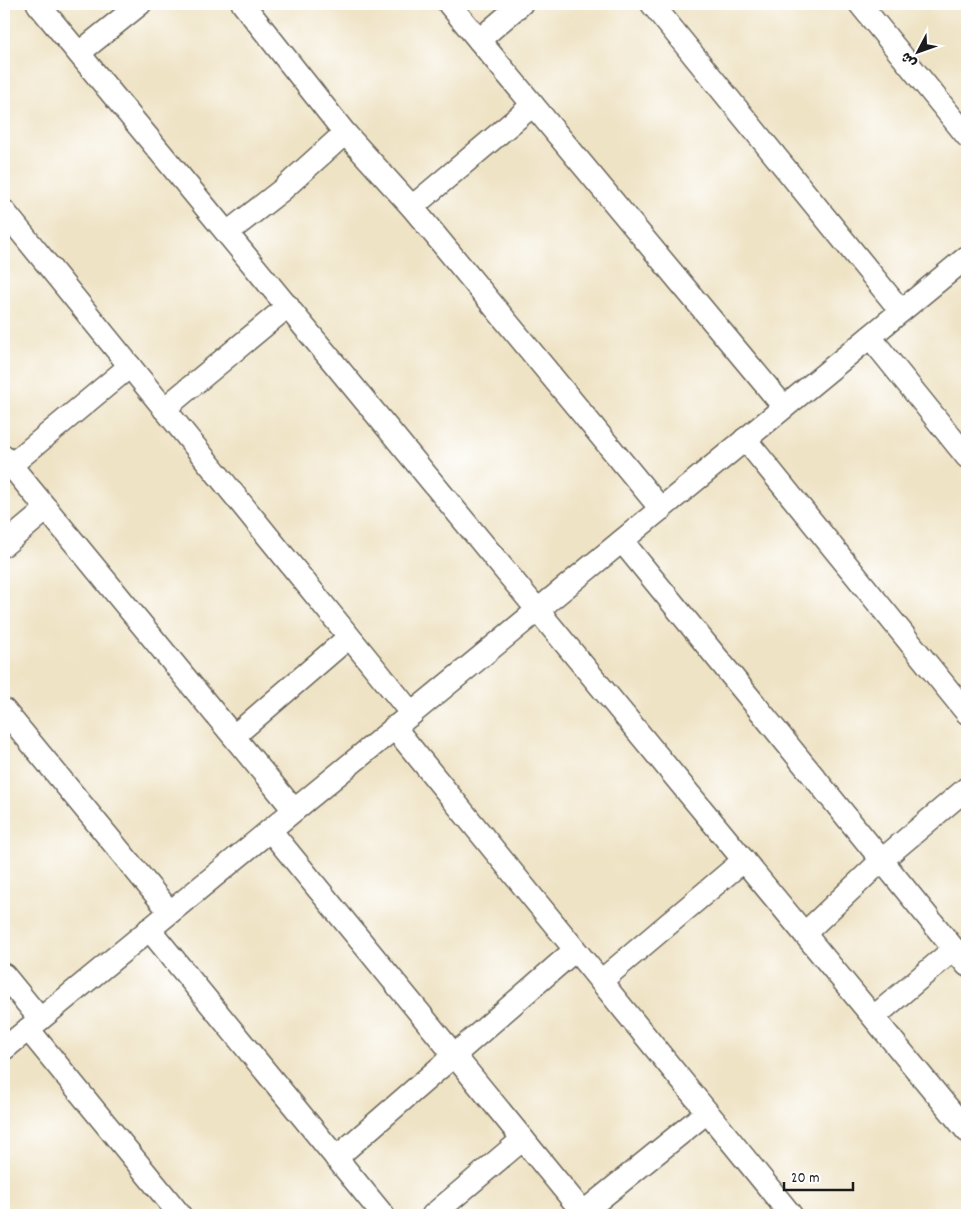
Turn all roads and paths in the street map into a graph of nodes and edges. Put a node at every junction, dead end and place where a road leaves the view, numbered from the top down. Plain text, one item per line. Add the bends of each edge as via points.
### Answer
1 (38, 4) edge
2 (140, 4) edge
3 (243, 4) edge
4 (448, 4) edge
5 (521, 4) edge
6 (860, 4) edge
7 (664, 8) edge
8 (479, 40) junction
9 (79, 53) junction
10 (533, 105) junction
11 (345, 133) junction
12 (967, 136) edge
13 (412, 206) junction
14 (4, 211) edge
15 (227, 233) junction
16 (967, 257) edge
17 (288, 306) junction
18 (902, 311) junction
19 (870, 337) junction
20 (130, 366) junction
21 (784, 407) junction
22 (164, 409) junction
23 (745, 439) junction
24 (967, 457) edge
25 (7, 461) edge
26 (47, 509) junction
27 (661, 509) junction
28 (622, 541) junction
29 (4, 545) edge
30 (538, 610) junction
31 (349, 637) junction
32 (4, 710) edge
33 (967, 713) edge
34 (403, 720) junction
35 (234, 736) junction
36 (967, 788) edge
37 (294, 810) junction
38 (270, 830) junction
39 (744, 860) junction
40 (882, 860) junction
41 (170, 912) junction
42 (149, 929) junction
43 (804, 933) junction
44 (575, 950) junction
45 (961, 957) edge
46 (4, 975) edge
47 (601, 981) junction
48 (874, 1018) junction
49 (34, 1024) junction
50 (4, 1049) edge
51 (455, 1056) junction
52 (707, 1112) junction
53 (964, 1121) edge
54 (523, 1139) junction
55 (336, 1158) junction
56 (583, 1214) edge
57 (180, 1215) edge
58 (383, 1215) edge
59 (433, 1215) edge
60 (791, 1215) edge

1 - 9 street
2 - 9 street
3 - 11 street
4 - 8 street
5 - 8 street
6 - 12 street
7 - 18 street
8 - 10 street
9 - 15 street
10 - 13 street
10 - 21 street
11 - 13 street
11 - 15 street via 282,190
13 - 27 street
14 - 20 street
15 - 17 street
16 - 18 street
17 - 22 street
17 - 30 street
18 - 19 street
19 - 21 street
19 - 24 street
20 - 22 street
20 - 25 street
21 - 23 street
22 - 31 street
23 - 27 street
23 - 33 street
25 - 26 street
26 - 29 street
26 - 35 street
27 - 28 street
28 - 30 street
28 - 40 street
30 - 34 street
30 - 39 street
31 - 34 street
31 - 35 street
32 - 41 street
34 - 37 street
34 - 44 street
35 - 37 street
36 - 40 street
37 - 38 street
38 - 41 street
38 - 51 street
39 - 43 street
39 - 47 street
40 - 43 street
40 - 45 street
41 - 42 street
42 - 49 street
42 - 55 street
43 - 48 street
44 - 47 street
44 - 51 street
45 - 48 street
46 - 49 street
47 - 52 street
48 - 53 street
49 - 50 street
49 - 57 street
51 - 54 street
51 - 55 street
52 - 56 street
52 - 60 street
54 - 56 street
54 - 59 street
55 - 58 street

